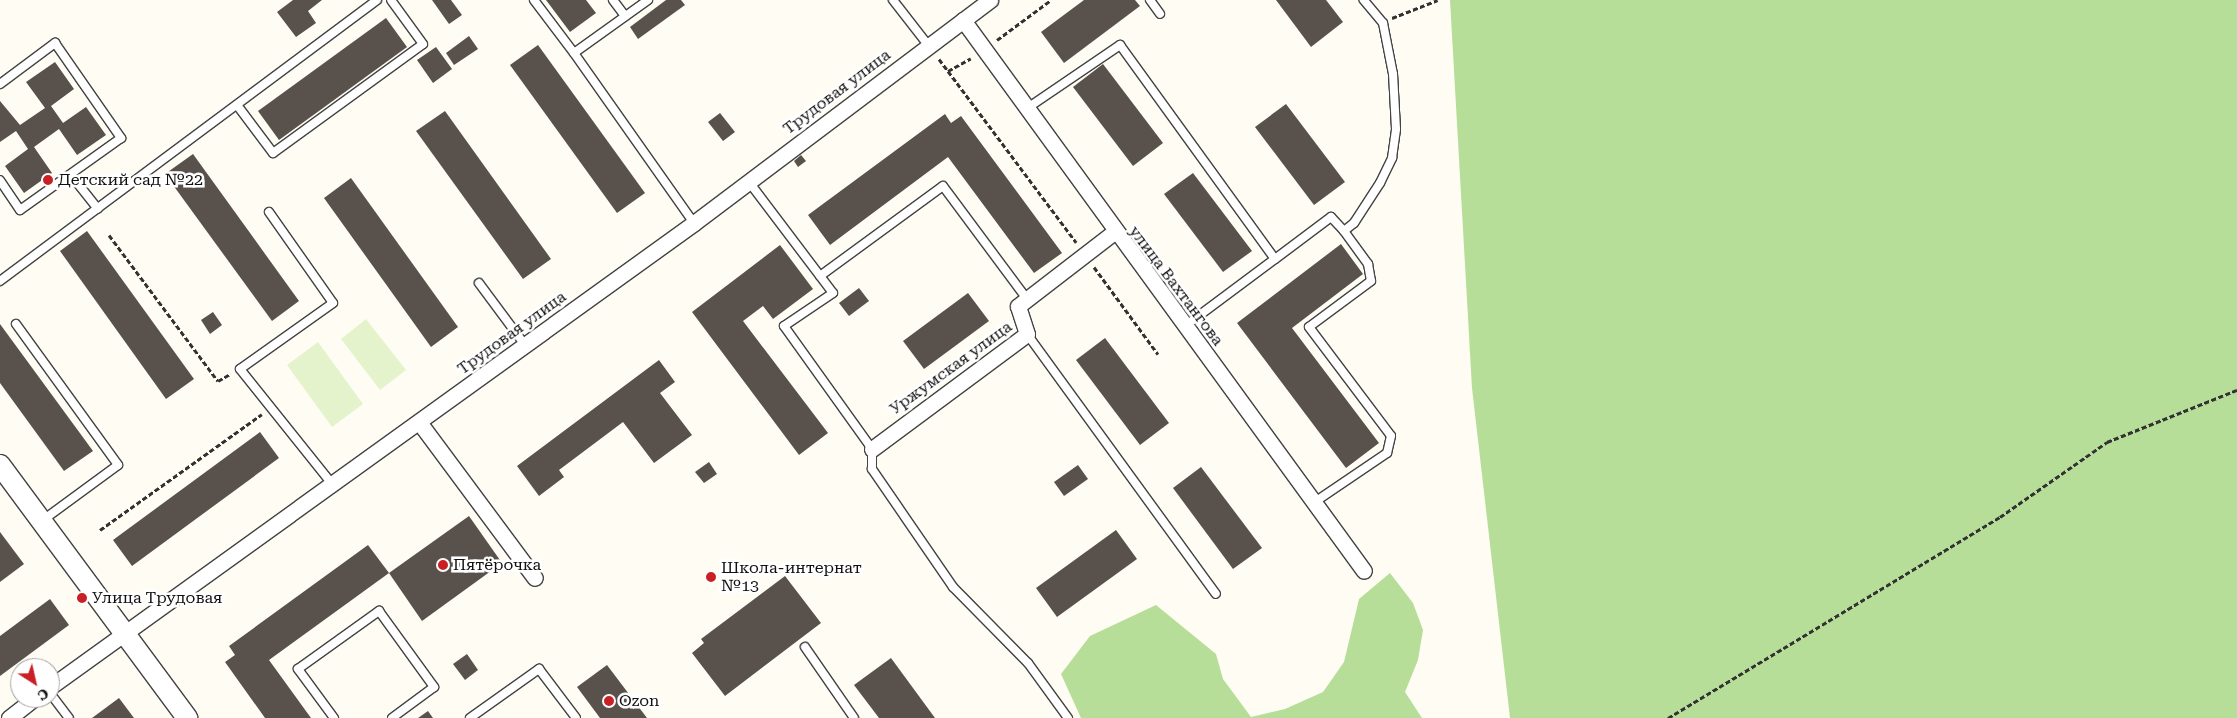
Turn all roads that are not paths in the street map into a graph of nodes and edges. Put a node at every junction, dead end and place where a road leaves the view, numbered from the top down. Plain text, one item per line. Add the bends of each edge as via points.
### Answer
1 (377, 0) edge
2 (391, 0) edge
3 (534, 0) edge
4 (613, 0) edge
5 (648, 0) edge
6 (893, 0) edge
7 (990, 0) edge
8 (1150, 0) edge
9 (1364, 0) edge
10 (1160, 14) dead end
11 (625, 16) junction
12 (963, 20) junction
13 (928, 45) junction
14 (574, 52) junction
15 (0, 84) edge
16 (238, 105) junction
17 (1026, 109) junction
18 (71, 175) junction
19 (0, 180) edge
20 (748, 182) junction
21 (98, 209) junction
22 (269, 212) dead end
23 (694, 223) junction
24 (1344, 231) junction
25 (1114, 232) junction
26 (1275, 259) junction
27 (820, 276) junction
28 (0, 281) edge
29 (478, 283) dead end
30 (1027, 299) junction
31 (16, 324) dead end
32 (1185, 326) junction
33 (1027, 334) junction
34 (525, 345) junction
35 (418, 422) junction
36 (872, 449) junction
37 (0, 464) edge
38 (332, 484) junction
39 (1316, 501) junction
40 (42, 521) junction
41 (1364, 571) dead end
42 (535, 578) dead end
43 (1216, 594) dead end
44 (124, 633) junction
45 (805, 647) dead end
46 (60, 680) edge
47 (60, 706) edge
48 (22, 708) edge
49 (9, 718) edge
50 (69, 718) edge
51 (187, 718) edge
52 (334, 718) edge
53 (392, 718) edge
54 (470, 718) edge
55 (576, 718) edge
56 (854, 718) edge
57 (1068, 718) edge

1 - 16 lane
2 - 16 lane via 423,44 272,153
3 - 14 lane
4 - 11 lane
5 - 11 lane
6 - 13 lane
7 - 12 street, Трудовая улица
8 - 10 lane
9 - 24 lane via 1383,23 1393,74 1396,130 1392,158 1354,223
11 - 14 lane
12 - 13 street, Трудовая улица
12 - 17 street, улица Вахтангова
13 - 20 street, Трудовая улица
14 - 23 lane
15 - 18 lane via 55,43 120,138
16 - 21 lane
17 - 25 street, улица Вахтангова
17 - 26 lane via 1120,45
18 - 19 lane via 20,210
18 - 21 lane
20 - 23 street, Трудовая улица
20 - 27 lane
21 - 28 lane
22 - 38 lane via 333,303 240,369
23 - 34 street, Трудовая улица
24 - 26 lane via 1330,217
24 - 39 lane via 1368,264 1371,281 1309,327 1391,436 1386,453
25 - 30 street
25 - 32 street, улица Вахтангова
26 - 32 lane
27 - 30 lane via 943,186
27 - 36 lane via 833,293 784,326
29 - 34 lane
30 - 33 street, Уржумская улица via 1018,306
31 - 40 lane via 118,465
32 - 39 street, улица Вахтангова
33 - 36 street, Уржумская улица
33 - 43 lane
34 - 35 street, Трудовая улица
35 - 38 street, Трудовая улица
35 - 42 street
36 - 57 lane via 872,469 953,587 1028,663
37 - 40 street
38 - 44 street, Трудовая улица
39 - 41 street, улица Вахтангова
40 - 44 street
44 - 46 street, Трудовая улица
44 - 51 street
45 - 56 lane
47 - 50 lane
48 - 49 street
52 - 53 lane via 298,669 378,611 434,687
54 - 55 lane via 539,669

